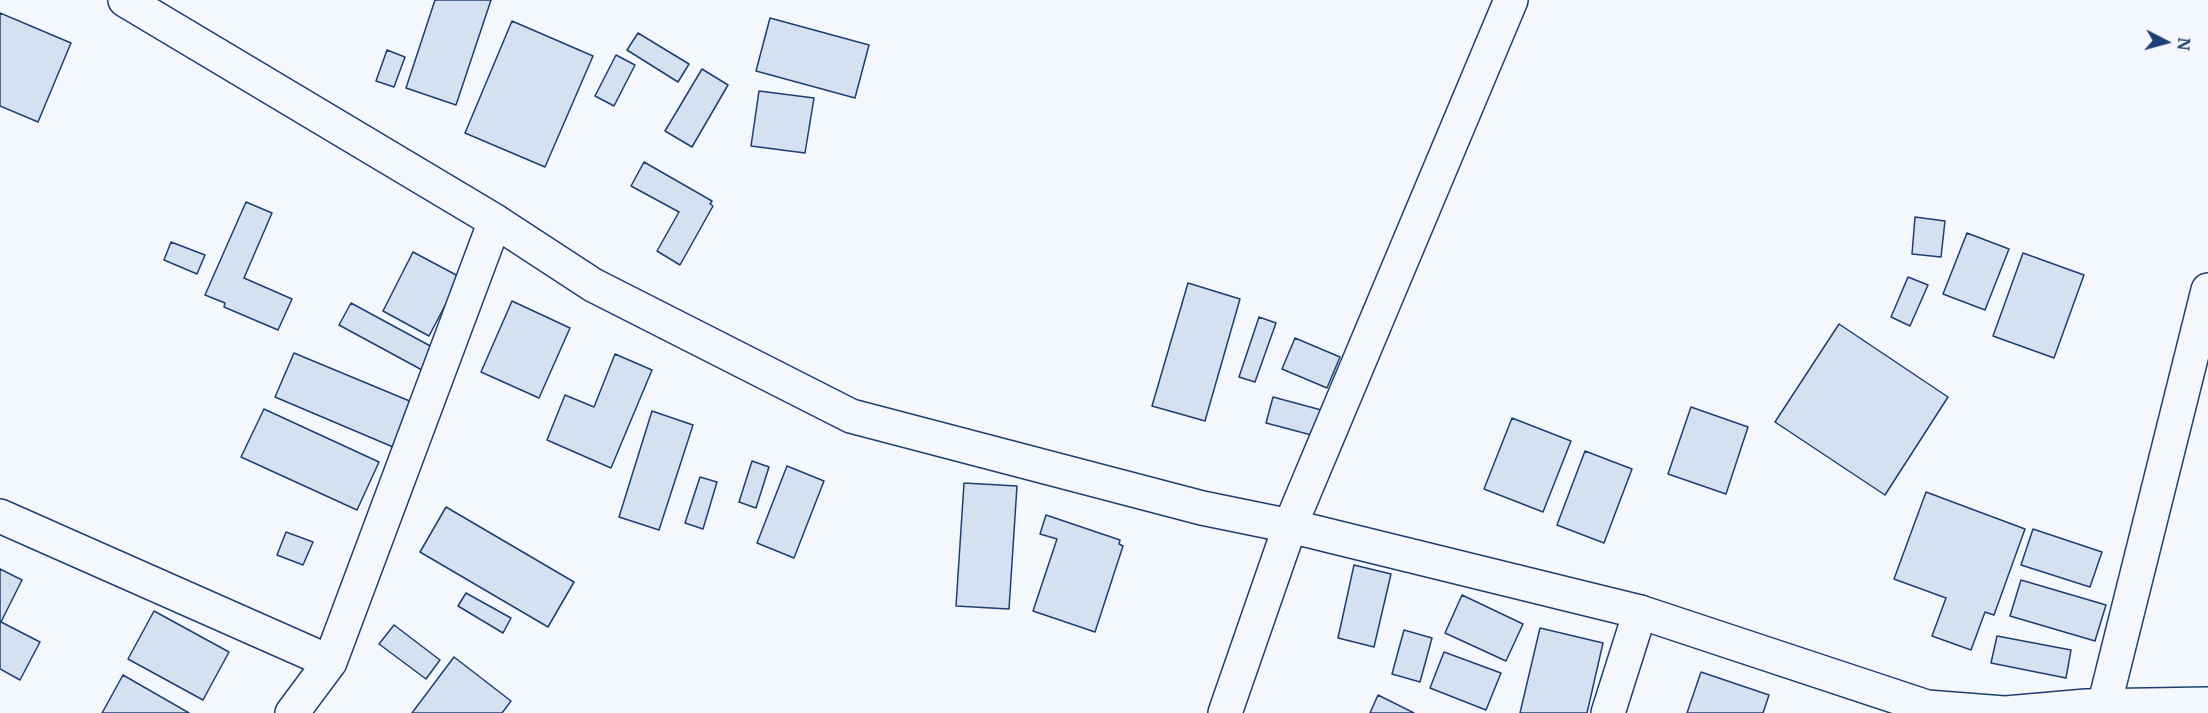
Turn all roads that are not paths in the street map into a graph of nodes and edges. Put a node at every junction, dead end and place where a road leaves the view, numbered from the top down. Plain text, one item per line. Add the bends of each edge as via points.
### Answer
1 (125, 0) edge
2 (1510, 0) edge
3 (495, 221) junction
4 (2208, 290) edge
5 (0, 516) edge
6 (1290, 526) junction
7 (1640, 612) junction
8 (330, 663) junction
9 (2208, 704) edge
10 (2091, 708) edge
11 (292, 713) edge
12 (1225, 713) edge
13 (1608, 713) edge
14 (2005, 713) edge

1 - 3 street
2 - 6 street
3 - 6 street via 593,285 851,416 1202,508
3 - 8 street
4 - 10 street
5 - 8 street
6 - 7 street
6 - 12 street
7 - 13 street
7 - 14 street via 1927,707
8 - 11 street
9 - 10 street
10 - 14 street

